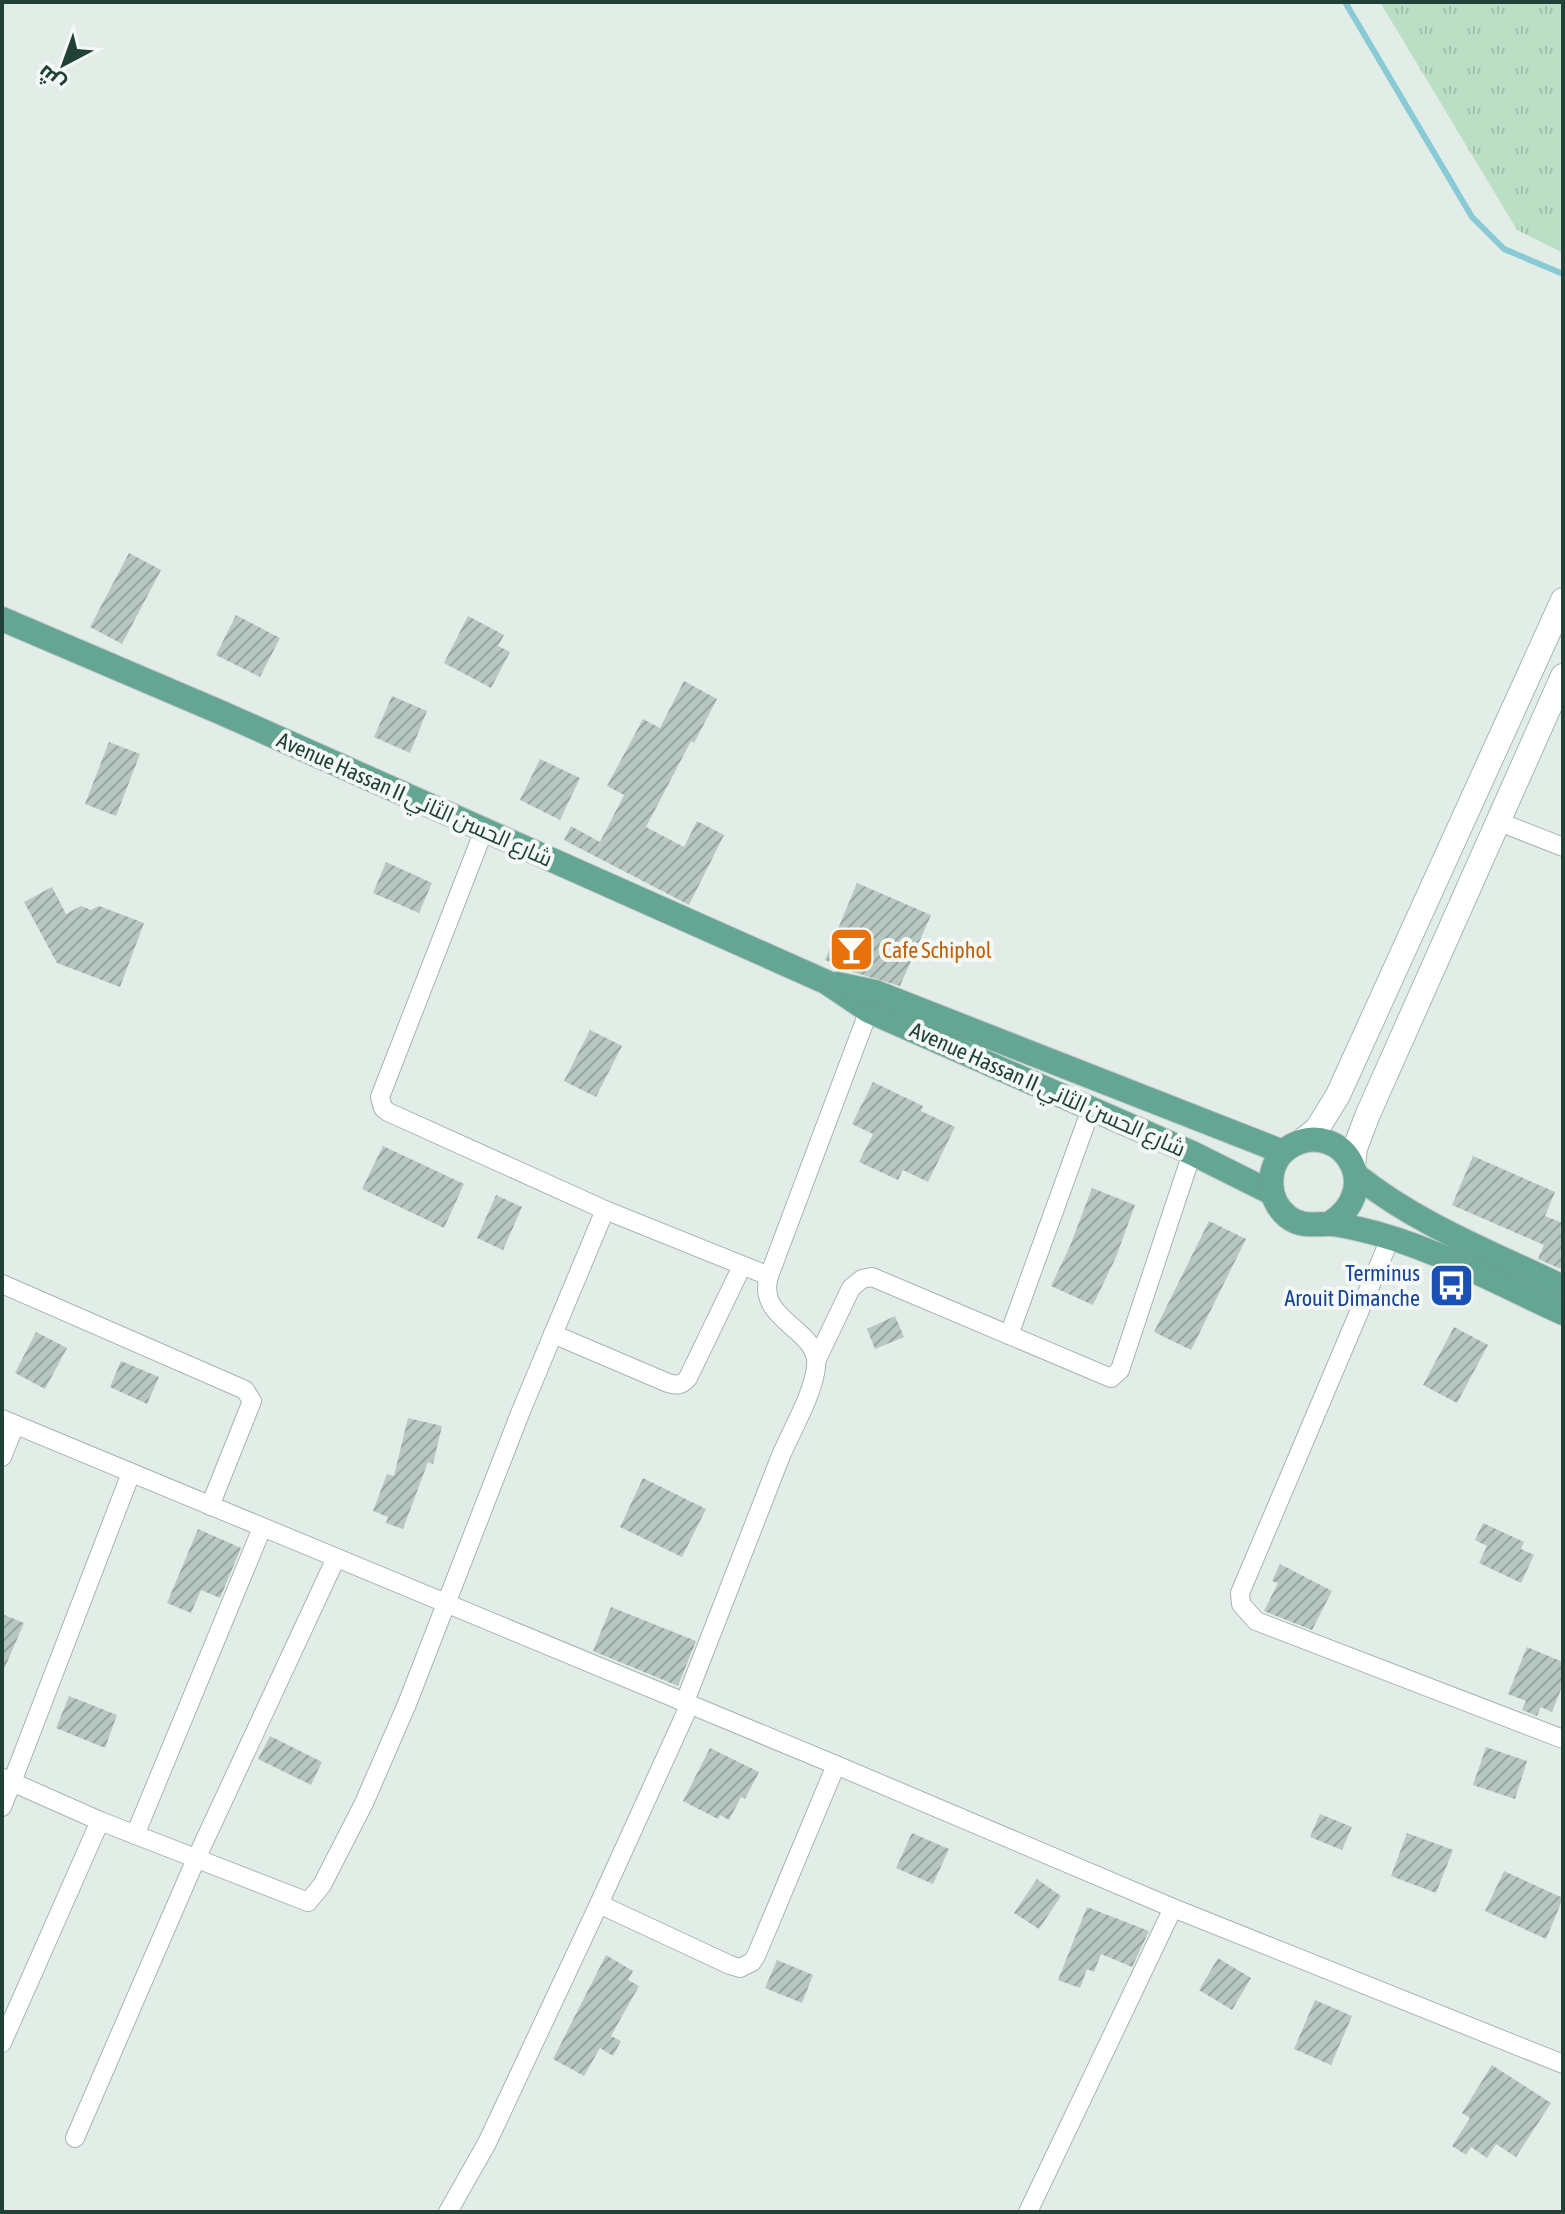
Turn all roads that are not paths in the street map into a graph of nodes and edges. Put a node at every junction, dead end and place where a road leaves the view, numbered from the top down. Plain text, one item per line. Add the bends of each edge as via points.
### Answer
1 (1563, 600) edge
2 (2, 619) edge
3 (1563, 676) edge
4 (1497, 821) junction
5 (484, 830) junction
6 (1563, 847) edge
7 (872, 1001) junction
8 (1091, 1109) junction
9 (1293, 1147) junction
10 (1192, 1153) junction
11 (1355, 1170) junction
12 (1272, 1193) junction
13 (605, 1210) junction
14 (1329, 1224) junction
15 (1390, 1239) junction
16 (742, 1266) junction
17 (769, 1276) junction
18 (2, 1284) edge
19 (1563, 1287) edge
20 (1563, 1313) edge
21 (553, 1334) junction
22 (1009, 1335) junction
23 (817, 1359) junction
24 (9, 1422) edge
25 (2, 1457) edge
26 (131, 1473) junction
27 (210, 1506) junction
28 (262, 1528) junction
29 (336, 1558) junction
30 (444, 1604) junction
31 (686, 1705) junction
32 (1563, 1739) edge
33 (836, 1765) junction
34 (7, 1780) edge
35 (2, 1807) edge
36 (100, 1821) junction
37 (135, 1835) junction
38 (196, 1859) junction
39 (599, 1904) junction
40 (1173, 1908) junction
41 (2, 2043) edge
42 (1563, 2064) edge
43 (75, 2138) dead end
44 (448, 2212) edge
45 (1028, 2212) edge

1 - 9 street via 1338,1095 1317,1129
2 - 5 main road, Avenue Hassan II شارع الحسن الثاني
3 - 4 street
4 - 6 street
4 - 11 street via 1368,1114 1355,1148
5 - 7 main road, Avenue Hassan II شارع الحسن الثاني
5 - 13 street via 381,1103 388,1112
7 - 8 main road, Avenue Hassan II شارع الحسن الثاني
7 - 9 main road, Avenue Hassan II شارع الحسن الثاني
7 - 17 street
8 - 10 main road, Avenue Hassan II شارع الحسن الثاني
8 - 22 street
9 - 11 main road via 1314,1140 1337,1147
9 - 12 main road via 1275,1164
10 - 12 main road, Avenue Hassan II شارع الحسن الثاني
10 - 22 street via 1120,1370 1106,1378
11 - 14 main road via 1351,1204
11 - 19 main road via 1378,1192 1424,1220
12 - 14 main road via 1278,1206 1300,1224
13 - 16 street
13 - 21 street
14 - 15 main road
15 - 20 main road
15 - 32 street via 1240,1593 1241,1604 1256,1621
16 - 17 street
16 - 21 street via 683,1384 668,1383
17 - 23 street via 772,1307 808,1342
18 - 27 street via 245,1390 252,1401
21 - 30 street
22 - 23 street via 872,1277 851,1288
23 - 31 street via 814,1379
24 - 25 street
24 - 26 street
26 - 27 street
26 - 34 street
27 - 28 street
28 - 29 street
28 - 37 street
29 - 30 street
29 - 38 street
30 - 31 street
30 - 38 street via 364,1803 315,1895 308,1902
31 - 33 street
31 - 39 street
33 - 39 street via 756,1956 746,1966 730,1965
33 - 40 street
34 - 35 street
34 - 36 street
36 - 37 street
36 - 41 street
37 - 38 street
38 - 43 street
39 - 44 street via 487,2143
40 - 42 street
40 - 45 street

